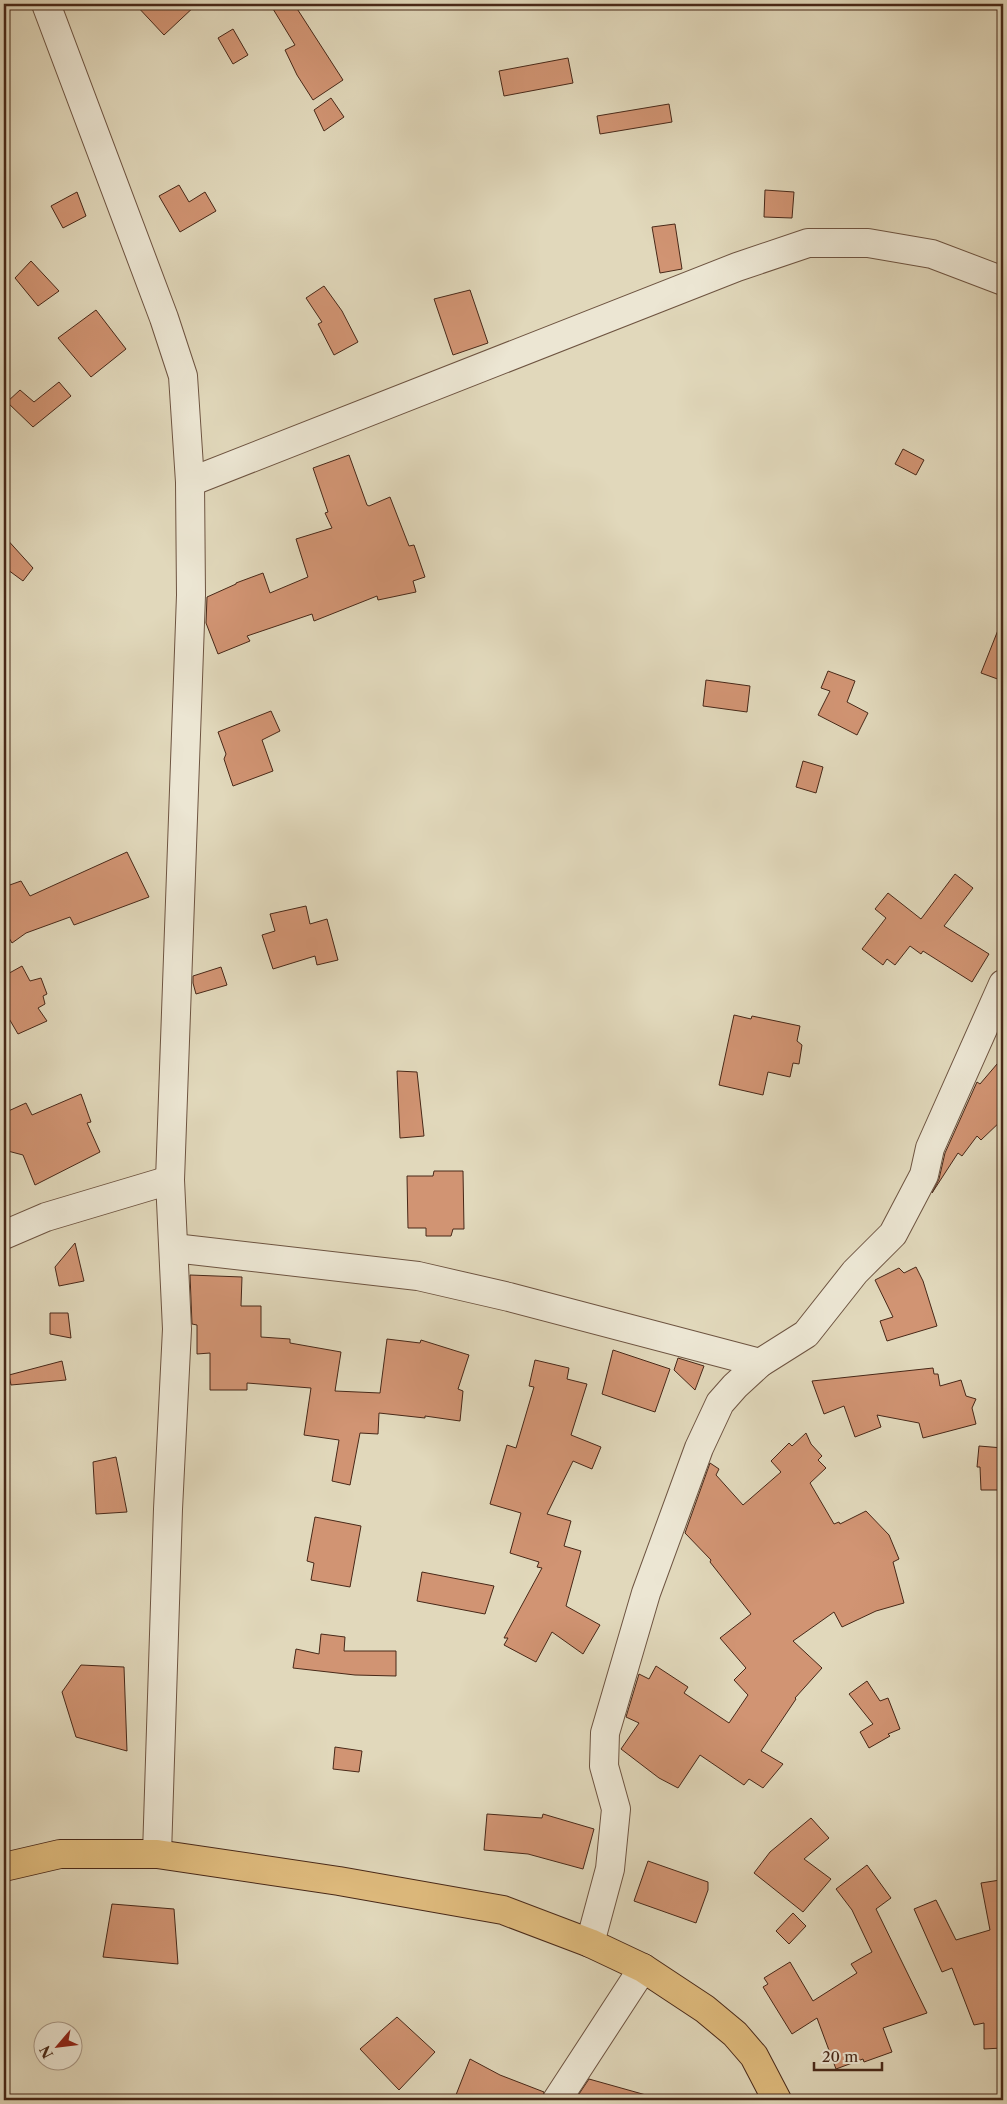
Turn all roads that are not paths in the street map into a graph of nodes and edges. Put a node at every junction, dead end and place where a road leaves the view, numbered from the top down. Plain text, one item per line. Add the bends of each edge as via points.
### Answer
1 (46, 4) edge
2 (1003, 281) edge
3 (190, 482) junction
4 (1003, 984) edge
5 (170, 1180) junction
6 (4, 1235) edge
7 (174, 1248) junction
8 (760, 1363) junction
9 (157, 1854) junction
10 (4, 1867) edge
11 (590, 1943) junction
12 (643, 1968) junction
13 (557, 2100) edge
14 (777, 2100) edge

1 - 3 street via 183,376
2 - 3 street via 932,254 868,243 808,243 728,271
3 - 5 street via 191,595
4 - 8 street via 930,1148 924,1175 894,1234 855,1272 806,1334
5 - 6 street via 46,1217
5 - 7 street
7 - 8 street via 418,1276
7 - 9 street via 177,1329
8 - 11 street via 720,1403 699,1448 640,1611 605,1733 604,1766 616,1809 610,1869
9 - 10 main road via 60,1854
9 - 11 main road via 503,1910
11 - 12 main road
12 - 13 street
12 - 14 main road via 705,2009 734,2034 754,2056

